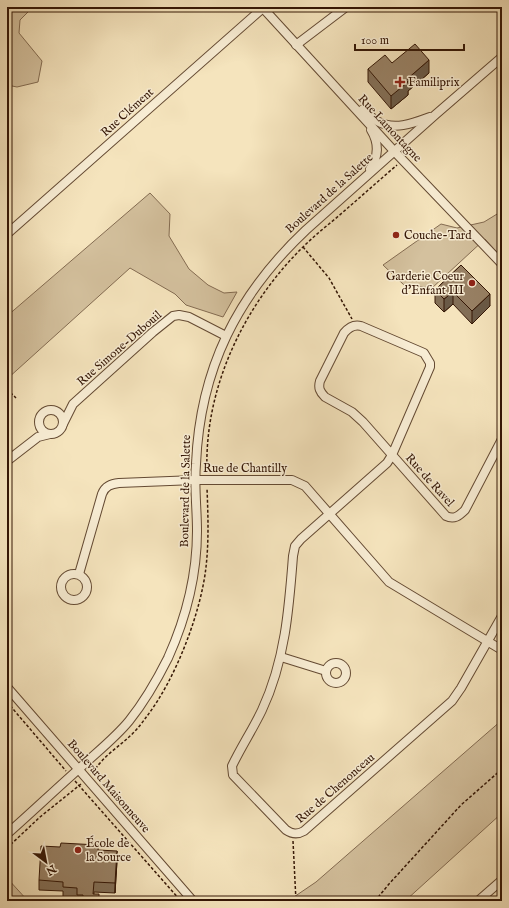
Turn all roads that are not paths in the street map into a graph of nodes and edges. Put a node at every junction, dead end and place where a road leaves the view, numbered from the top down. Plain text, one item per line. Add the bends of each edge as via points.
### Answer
1 (262, 7) edge
2 (346, 7) edge
3 (296, 45) junction
4 (502, 57) edge
5 (346, 98) junction
6 (362, 115) junction
7 (434, 115) junction
8 (394, 150) junction
9 (364, 177) junction
10 (7, 234) edge
11 (502, 264) edge
12 (226, 336) junction
13 (73, 404) junction
14 (54, 410) junction
15 (39, 424) junction
16 (62, 424) junction
17 (50, 434) junction
18 (502, 439) edge
19 (30, 443) junction
20 (392, 455) junction
21 (7, 461) edge
22 (195, 480) junction
23 (329, 513) junction
24 (79, 574) dead end
25 (502, 616) edge
26 (487, 642) junction
27 (502, 650) edge
28 (281, 657) junction
29 (326, 671) dead end
30 (7, 687) edge
31 (78, 770) junction
32 (7, 834) edge
33 (502, 880) edge
34 (193, 901) edge
35 (478, 901) edge

1 - 3 street, Rue Lamontagne
1 - 10 street, Rue Clément
2 - 3 street
3 - 5 street, Rue Lamontagne
4 - 7 street, Boulevard de la Salette
5 - 6 street, Rue Lamontagne
5 - 7 street via 378,122 393,125 409,125
6 - 8 street, Rue Lamontagne
6 - 9 street via 377,144 374,162
7 - 8 street, Boulevard de la Salette
8 - 9 street, Boulevard de la Salette
8 - 11 street, Rue Lamontagne
9 - 12 street, Boulevard de la Salette via 292,243 272,265 246,300
12 - 13 street, Rue Simone-Dubouil via 189,317 173,316
12 - 22 street, Boulevard de la Salette via 203,400
13 - 14 street, Rue Simone-Dubouil
13 - 16 street, Rue Simone-Dubouil
14 - 15 street, Rue Simone-Dubouil via 47,410 41,414
14 - 16 street via 61,416
15 - 17 street via 42,430
15 - 19 street, Rue Simone-Dubouil
16 - 17 street, Rue Simone-Dubouil via 58,431
17 - 19 street, Rue Simone-Dubouil via 38,437
18 - 20 street, Rue de Ravel via 468,505 452,518 446,516
19 - 21 street, Rue Simone-Dubouil
20 - 20 street via 430,363 426,355 420,351 362,326 353,325 344,333 320,381 319,389 325,397 358,417
20 - 23 street, Rue de Chenonceau via 383,467
22 - 23 street, Rue de Chantilly via 292,480 305,486
22 - 24 street, Rue de Chantilly via 119,483 106,488 102,494
22 - 31 street, Boulevard de la Salette via 197,532 194,570 184,614 173,644 155,683 135,713 120,731
23 - 26 street, Rue de Chantilly via 392,584
23 - 28 street, Rue de Chenonceau via 301,539 294,550 288,620
25 - 26 street, Rue de Chenonceau
26 - 27 street, Rue de Chantilly
26 - 28 street, Rue de Chenonceau via 452,701 307,829 297,834 286,830 238,781 232,771 263,709
28 - 29 street
30 - 31 street, Boulevard Maisonneuve
31 - 32 street, Boulevard de la Salette
31 - 34 street, Boulevard Maisonneuve
33 - 35 street

